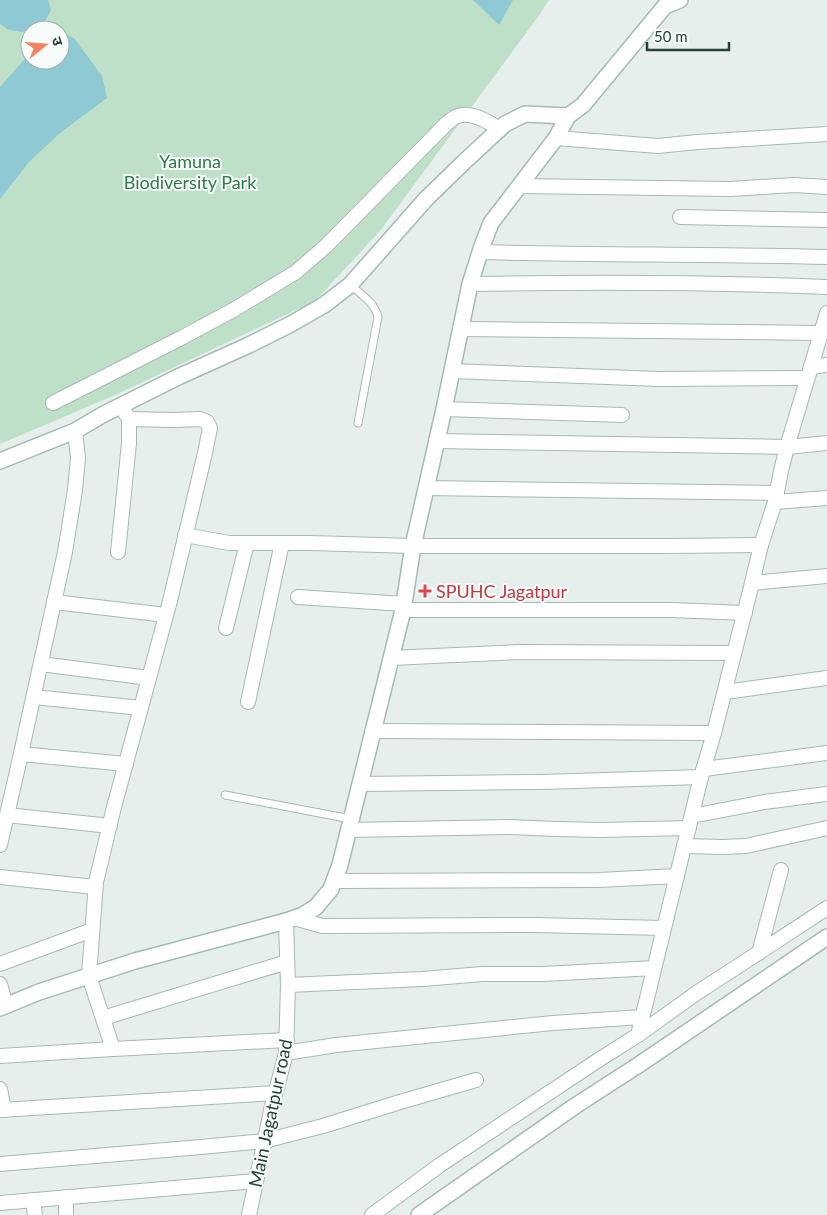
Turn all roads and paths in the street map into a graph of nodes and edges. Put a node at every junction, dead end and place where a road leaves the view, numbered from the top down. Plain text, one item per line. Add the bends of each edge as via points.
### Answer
1 (680, 0) edge
2 (661, 3) edge
3 (568, 116) junction
4 (500, 129) junction
5 (827, 134) edge
6 (556, 138) junction
7 (520, 186) junction
8 (827, 186) edge
9 (680, 217) dead end
10 (827, 220) edge
11 (480, 252) junction
12 (827, 257) edge
13 (470, 284) junction
14 (350, 285) junction
15 (827, 287) edge
16 (827, 313) edge
17 (460, 329) junction
18 (822, 333) junction
19 (827, 365) edge
20 (452, 371) junction
21 (809, 373) junction
22 (53, 403) dead end
23 (444, 409) junction
24 (124, 413) junction
25 (622, 414) dead end
26 (358, 423) dead end
27 (75, 431) junction
28 (436, 441) junction
29 (827, 443) edge
30 (787, 447) junction
31 (0, 462) edge
32 (426, 488) junction
33 (776, 498) junction
34 (827, 498) edge
35 (185, 535) junction
36 (247, 543) junction
37 (282, 543) junction
38 (761, 545) junction
39 (413, 546) junction
40 (118, 552) dead end
41 (827, 576) edge
42 (752, 583) junction
43 (298, 597) dead end
44 (54, 602) junction
45 (403, 607) junction
46 (745, 614) junction
47 (166, 615) junction
48 (226, 628) dead end
49 (734, 653) junction
50 (391, 658) junction
51 (41, 664) junction
52 (149, 678) junction
53 (827, 678) edge
54 (724, 692) junction
55 (34, 696) junction
56 (248, 702) dead end
57 (141, 708) junction
58 (372, 731) junction
59 (714, 733) junction
60 (827, 753) edge
61 (21, 754) junction
62 (126, 764) junction
63 (702, 773) junction
64 (360, 784) junction
65 (827, 794) edge
66 (225, 795) dead end
67 (7, 815) junction
68 (690, 822) junction
69 (350, 824) junction
70 (110, 826) junction
71 (827, 828) edge
72 (0, 845) edge
73 (684, 846) junction
74 (782, 870) dead end
75 (677, 876) junction
76 (0, 877) edge
77 (334, 881) junction
78 (95, 886) junction
79 (827, 908) edge
80 (290, 920) junction
81 (664, 928) junction
82 (92, 930) junction
83 (827, 937) edge
84 (759, 953) junction
85 (287, 962) junction
86 (0, 964) edge
87 (654, 968) junction
88 (89, 976) junction
89 (0, 984) edge
90 (288, 985) junction
91 (3, 1007) edge
92 (642, 1017) junction
93 (103, 1018) junction
94 (638, 1035) junction
95 (287, 1046) junction
96 (113, 1049) junction
97 (0, 1056) edge
98 (476, 1080) dead end
99 (0, 1089) edge
100 (276, 1093) junction
101 (2, 1110) edge
102 (264, 1141) junction
103 (0, 1164) edge
104 (256, 1181) junction
105 (66, 1197) junction
106 (33, 1200) junction
107 (0, 1203) edge
108 (34, 1215) edge
109 (66, 1215) edge
110 (249, 1215) edge
111 (372, 1215) edge
112 (419, 1215) edge

1 - 2 street
2 - 3 street via 583,105
3 - 4 street via 525,114
3 - 6 street
4 - 14 street via 426,200
4 - 22 street via 473,116 453,119 296,272 235,309
5 - 6 street via 658,146
6 - 7 street
7 - 8 street via 730,189
7 - 11 street via 491,223
9 - 10 street
11 - 12 street
11 - 13 street
13 - 15 street via 581,282
13 - 17 street
14 - 24 street via 291,324 178,377
14 - 26 lane via 370,302 378,317
16 - 18 street
17 - 18 street
17 - 20 street
18 - 21 street
19 - 21 street
20 - 21 street via 659,379
20 - 23 street
21 - 30 street
23 - 25 street
23 - 28 street
24 - 27 street via 104,414
24 - 35 street via 174,420 200,419 210,428
24 - 40 street via 129,443
27 - 31 street
27 - 44 street via 78,458 76,490
28 - 30 street
28 - 32 street
29 - 30 street
30 - 33 street
32 - 33 street
32 - 39 street
33 - 34 street
33 - 38 street
35 - 36 street
35 - 47 street
36 - 37 street
36 - 48 street
37 - 39 street
37 - 56 street
38 - 39 street
38 - 42 street
39 - 45 street
41 - 42 street
42 - 46 street
43 - 45 street
44 - 47 street
44 - 51 street
45 - 46 street via 672,610
45 - 50 street
46 - 49 street
47 - 52 street
49 - 50 street via 520,652
49 - 54 street
50 - 58 street
51 - 52 street
51 - 55 street
52 - 57 street
53 - 54 street
54 - 59 street
55 - 57 street
55 - 61 street
57 - 62 street
58 - 59 street
58 - 64 street
59 - 63 street
60 - 63 street
61 - 62 street
61 - 67 street
62 - 70 street
63 - 64 street via 541,782
63 - 68 street
64 - 69 street
65 - 68 street via 764,802
66 - 69 lane
67 - 70 street
67 - 72 street
68 - 69 street via 600,830
68 - 73 street
69 - 77 street
70 - 78 street
71 - 73 street via 746,846
73 - 75 street
74 - 84 street
75 - 77 street via 599,880
75 - 81 street
76 - 78 street
77 - 80 street via 316,907
78 - 82 street
79 - 84 street
80 - 81 street via 322,926
80 - 85 street, Main Jagatpur road
80 - 88 street
81 - 87 street
82 - 86 street
82 - 88 street
83 - 112 street
84 - 94 street
85 - 90 street, Main Jagatpur road
85 - 93 street
87 - 90 street
87 - 92 street
88 - 91 street
88 - 93 street
89 - 91 street
90 - 95 street, Main Jagatpur road
92 - 94 street
92 - 95 street via 336,1045
93 - 96 street
94 - 111 street via 440,1165
95 - 96 street
95 - 100 street, Main Jagatpur road
96 - 97 street
98 - 102 street
99 - 101 street
100 - 101 street
100 - 102 street, Main Jagatpur road
102 - 103 street
102 - 104 street, Main Jagatpur road
104 - 105 street
104 - 110 street, Main Jagatpur road
105 - 106 street
105 - 109 street
106 - 107 street
106 - 108 street

